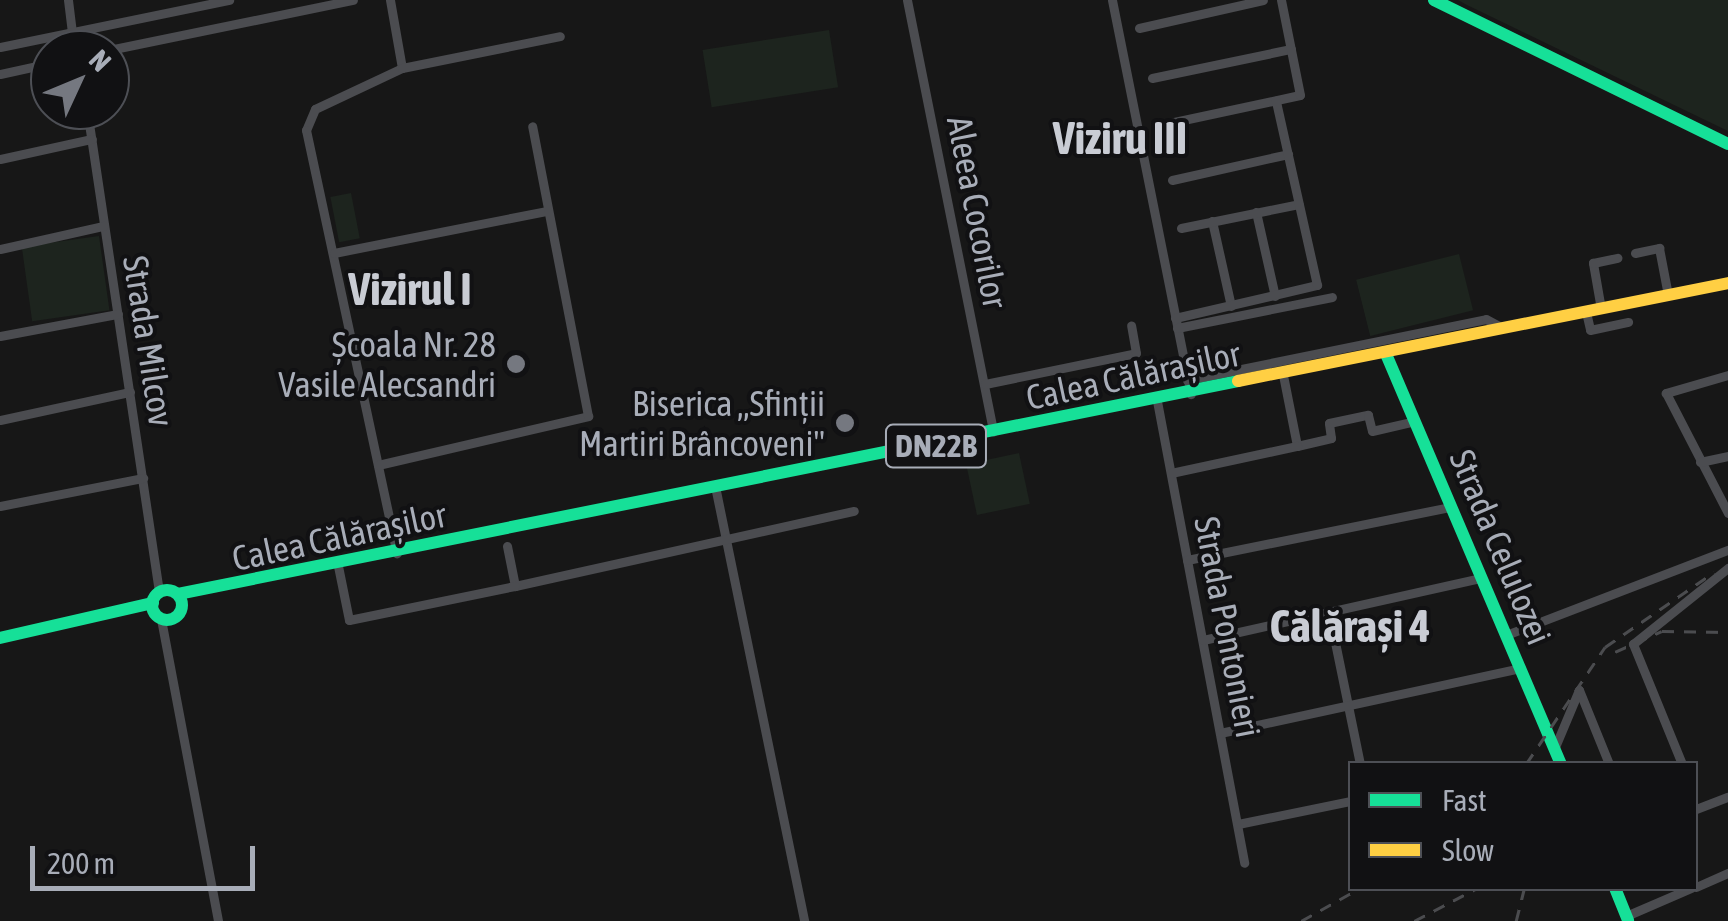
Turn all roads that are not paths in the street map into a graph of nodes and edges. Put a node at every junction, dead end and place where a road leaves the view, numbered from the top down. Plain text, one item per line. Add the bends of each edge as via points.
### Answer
1 (68, 0) edge
2 (228, 0) edge
3 (354, 0) edge
4 (390, 0) edge
5 (908, 0) edge
6 (1112, 0) edge
7 (1263, 0) edge
8 (1280, 0) edge
9 (1434, 0) edge
10 (1139, 28) dead end
11 (72, 30) edge
12 (77, 30) edge
13 (560, 36) dead end
14 (30, 40) edge
15 (130, 46) edge
16 (0, 47) edge
17 (1291, 49) junction
18 (30, 68) edge
19 (402, 68) junction
20 (0, 74) edge
21 (1152, 78) dead end
22 (1276, 100) junction
23 (1160, 124) dead end
24 (532, 126) dead end
25 (90, 130) edge
26 (92, 139) junction
27 (1728, 144) edge
28 (1288, 154) junction
29 (0, 158) edge
30 (1172, 180) dead end
31 (1299, 204) junction
32 (546, 211) junction
33 (1256, 212) junction
34 (1212, 221) junction
35 (103, 226) junction
36 (1181, 228) dead end
37 (0, 249) edge
38 (1636, 253) dead end
39 (334, 254) junction
40 (1617, 258) dead end
41 (1727, 287) edge
42 (1668, 295) junction
43 (1274, 296) junction
44 (1332, 297) dead end
45 (1231, 306) junction
46 (1601, 309) junction
47 (1586, 312) junction
48 (118, 314) junction
49 (1628, 322) dead end
50 (1176, 323) junction
51 (1132, 325) dead end
52 (1506, 329) junction
53 (0, 336) edge
54 (1386, 354) junction
55 (1283, 375) junction
56 (1728, 375) edge
57 (984, 384) junction
58 (1189, 387) junction
59 (130, 392) junction
60 (1157, 401) junction
61 (0, 420) edge
62 (1414, 422) junction
63 (994, 435) junction
64 (1297, 446) junction
65 (1728, 456) edge
66 (1700, 462) junction
67 (378, 465) junction
68 (1171, 474) junction
69 (143, 478) junction
70 (716, 491) junction
71 (0, 506) edge
72 (1451, 507) junction
73 (854, 511) dead end
74 (1728, 513) edge
75 (724, 538) junction
76 (507, 546) dead end
77 (1728, 550) edge
78 (397, 554) junction
79 (1188, 560) junction
80 (338, 566) junction
81 (1728, 568) edge
82 (1482, 578) junction
83 (516, 586) junction
84 (198, 597) junction
85 (162, 599) junction
86 (182, 610) junction
87 (1328, 613) junction
88 (1506, 635) junction
89 (0, 638) edge
90 (1203, 640) junction
91 (1520, 668) junction
92 (1348, 707) junction
93 (1220, 732) junction
94 (1554, 748) junction
95 (1359, 761) edge
96 (1560, 761) edge
97 (1609, 761) edge
98 (1681, 761) edge
99 (1728, 797) edge
100 (1348, 801) edge
101 (1698, 808) edge
102 (1238, 824) junction
103 (1244, 863) dead end
104 (1728, 873) edge
105 (1698, 886) edge
106 (1616, 891) edge
107 (1686, 891) edge
108 (1627, 918) edge
109 (218, 921) edge
110 (804, 921) edge

1 - 11 street
2 - 12 street
3 - 15 street
4 - 19 street
5 - 57 street, Aleea Cocorilor
6 - 50 street
7 - 10 street
8 - 17 street
9 - 27 main road
13 - 19 street
14 - 16 street
17 - 21 street
17 - 22 street via 1300,95
18 - 20 street
19 - 39 street via 309,118
22 - 23 street
22 - 28 street
24 - 32 street
25 - 26 street, Strada Milcov
26 - 29 street
26 - 35 street, Strada Milcov
28 - 30 street
28 - 31 street
31 - 33 street
31 - 43 street via 1317,285
32 - 39 street
32 - 67 street via 588,416
33 - 34 street
33 - 43 street
34 - 36 street
34 - 45 street
35 - 37 street
35 - 48 street, Strada Milcov
38 - 42 street via 1659,248
39 - 67 street
40 - 46 street via 1593,263
41 - 42 main road, Calea Călărașilor / DN22B
42 - 46 main road, Calea Călărașilor / DN22B
43 - 45 street
44 - 50 street
45 - 50 street
46 - 47 main road, Calea Călărașilor / DN22B
47 - 49 street via 1590,330
47 - 52 main road, Calea Călărașilor / DN22B
48 - 53 street
48 - 59 street, Strada Milcov
50 - 58 street
51 - 57 street via 1136,352
52 - 54 main road, Calea Călărașilor / DN22B
52 - 58 street via 1486,319
54 - 55 main road, Calea Călărașilor / DN22B
54 - 62 main road, Strada Celulozei
55 - 58 main road, Calea Călărașilor / DN22B
55 - 64 street
56 - 66 street via 1666,393
57 - 63 street, Aleea Cocorilor
58 - 60 main road, Calea Călărașilor / DN22B
59 - 61 street
59 - 69 street, Strada Milcov
60 - 63 main road, Calea Călărașilor / DN22B
60 - 68 street, Strada Pontonieri
62 - 64 street via 1372,431 1368,415 1329,423 1331,438
62 - 72 main road, Strada Celulozei
63 - 70 main road, Calea Călărașilor / DN22B
64 - 68 street
65 - 66 street
66 - 74 street
67 - 78 street
68 - 79 street, Strada Pontonieri
69 - 71 street
69 - 85 street, Strada Milcov
70 - 75 street
70 - 78 main road, Calea Călărașilor / DN22B
72 - 79 street
72 - 82 main road, Strada Celulozei
73 - 75 street
75 - 83 street
75 - 110 street
76 - 83 street
77 - 88 street
78 - 80 main road, Calea Călărașilor / DN22B
79 - 90 street, Strada Pontonieri
80 - 83 street via 348,620
80 - 84 main road, Calea Călărașilor / DN22B
81 - 98 street via 1633,644
82 - 87 street
82 - 88 main road, Strada Celulozei
84 - 85 main road, Calea Călărașilor / DN22B
84 - 86 main road, Calea Călărașilor / DN22B
85 - 86 main road, DN22B
85 - 86 main road
85 - 89 main road, Calea Călărașilor / DN22B via 113,616
85 - 109 street, Strada Milcov
87 - 90 street
87 - 92 street
88 - 91 main road, Strada Celulozei
90 - 93 street, Strada Pontonieri
91 - 92 street
91 - 94 main road, Strada Celulozei
92 - 93 street
92 - 95 street
93 - 102 street, Strada Pontonieri
94 - 96 main road, Strada Celulozei
94 - 97 street via 1579,690
99 - 101 street
100 - 102 street
102 - 103 street, Strada Pontonieri
104 - 105 street
106 - 108 main road
107 - 108 street

